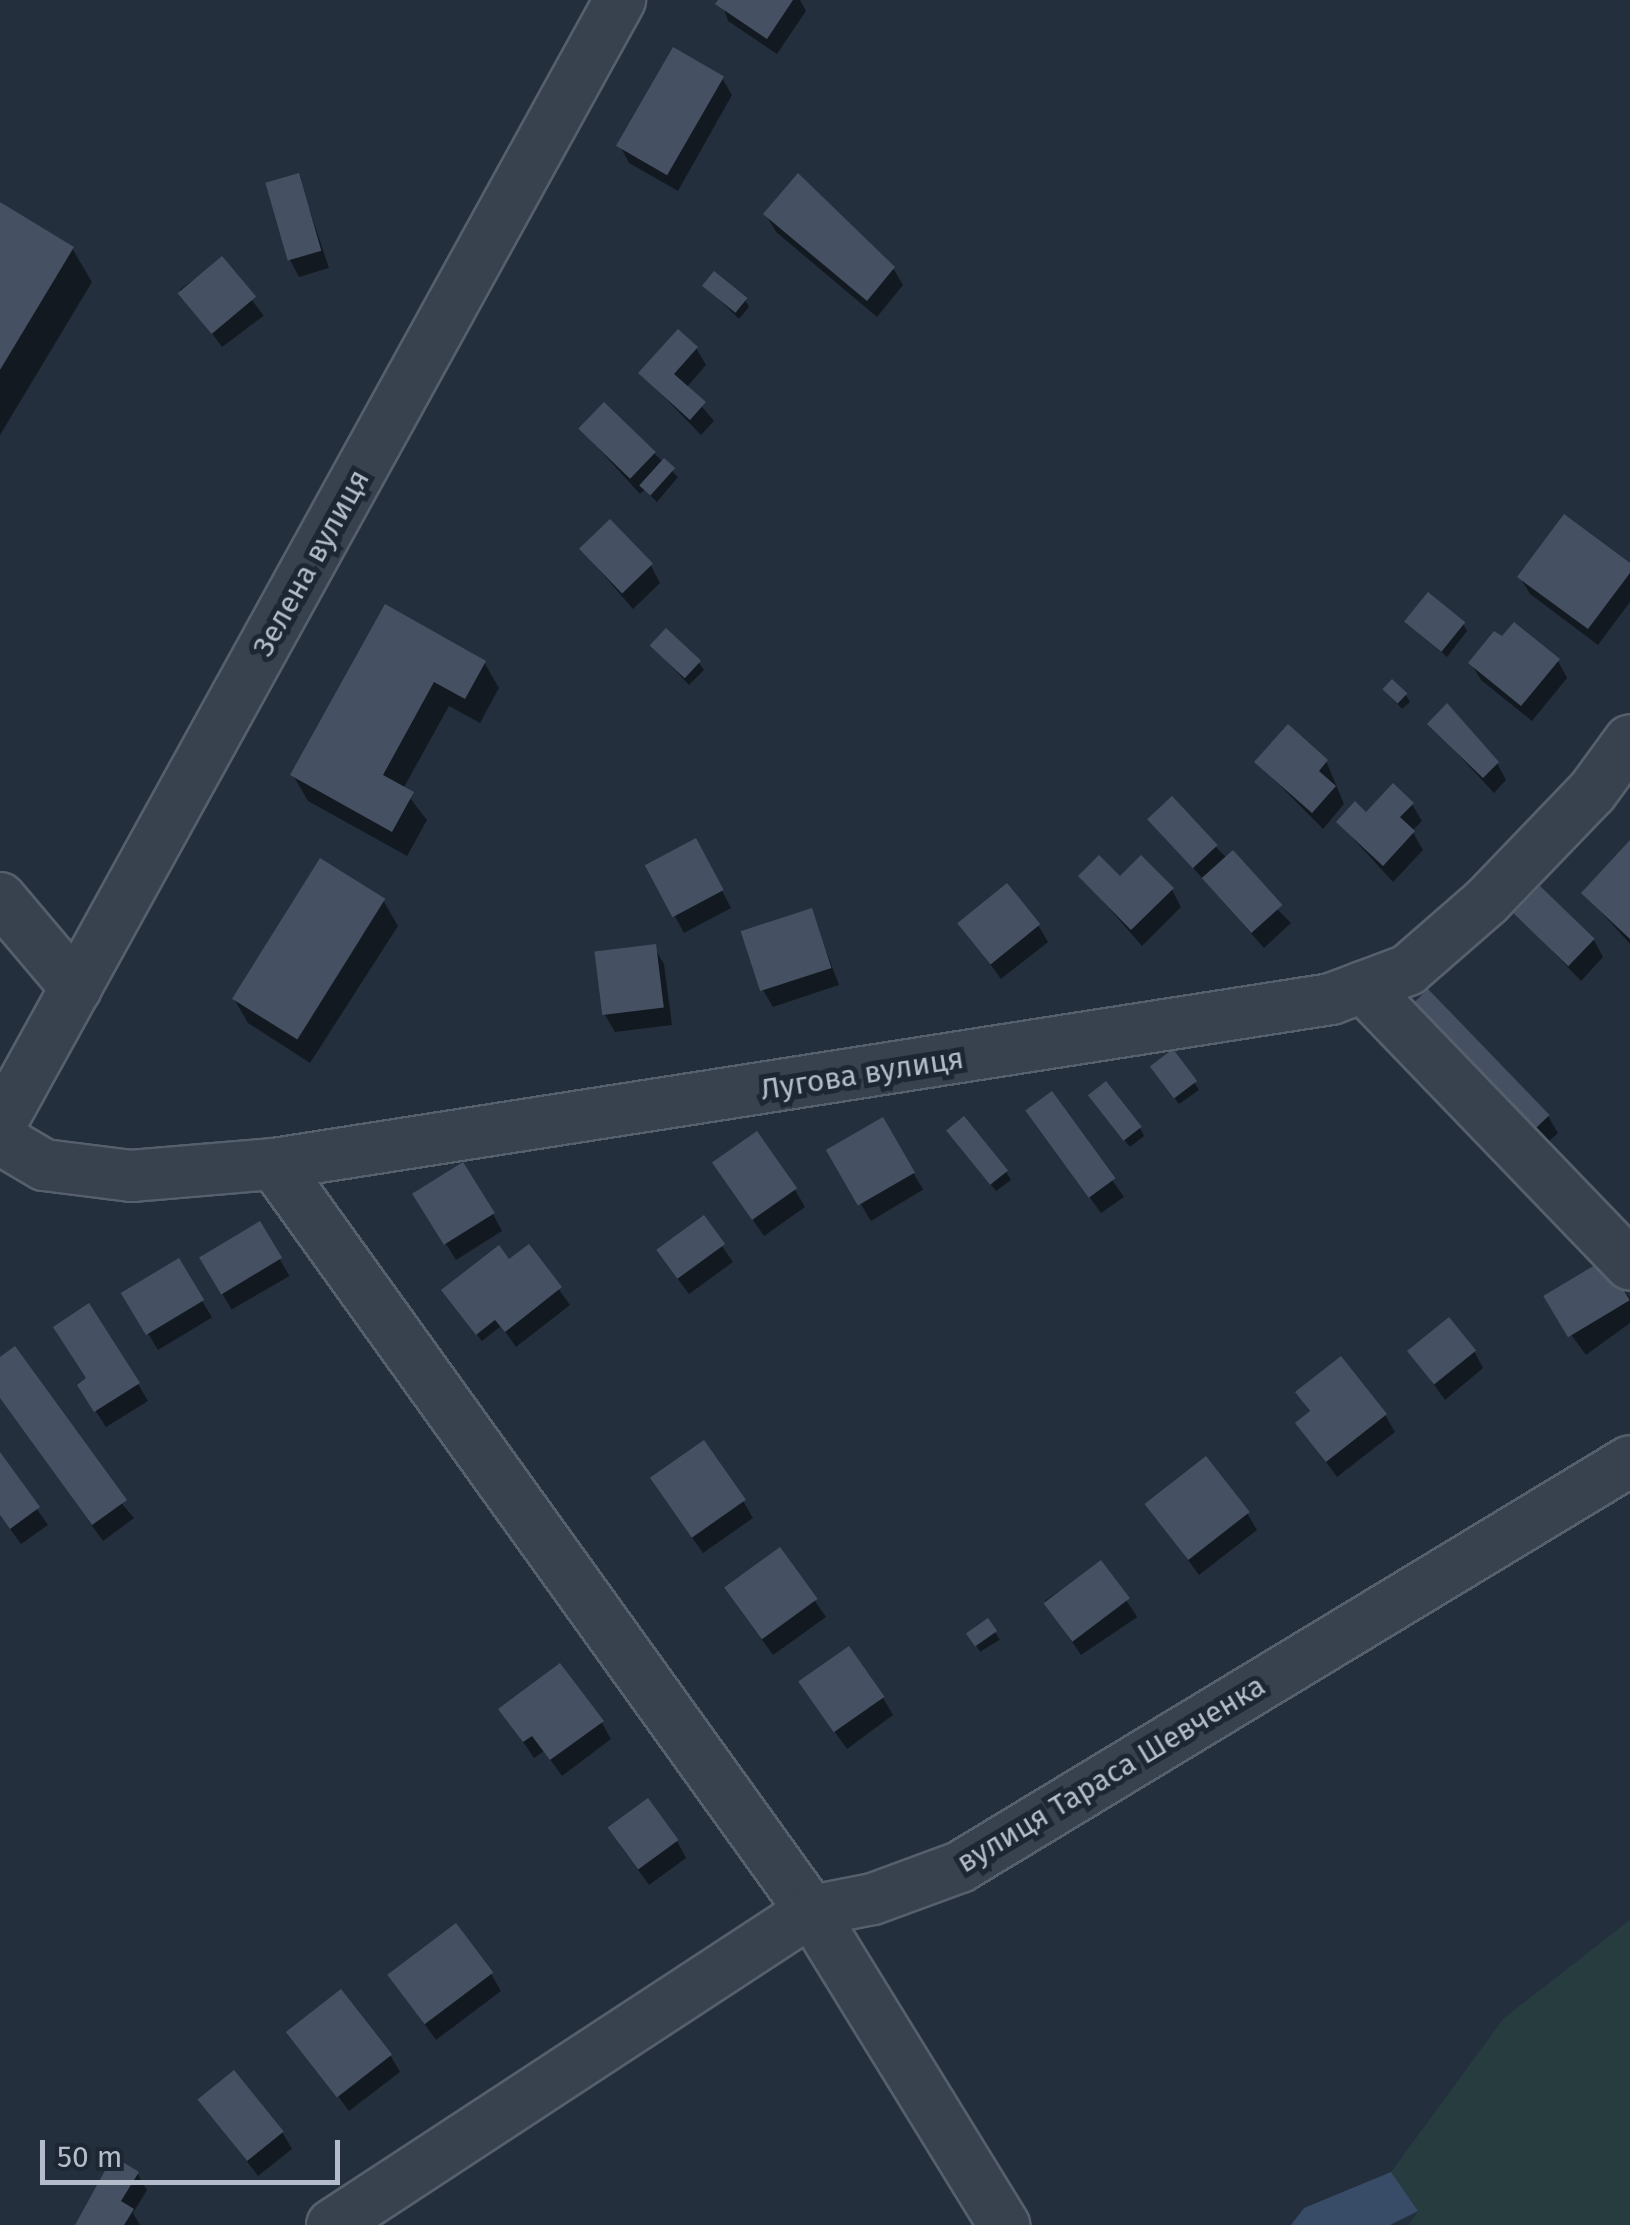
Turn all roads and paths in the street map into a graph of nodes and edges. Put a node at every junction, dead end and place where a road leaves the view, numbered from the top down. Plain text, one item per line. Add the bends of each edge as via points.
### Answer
1 (620, 0) edge
2 (1630, 740) edge
3 (0, 898) edge
4 (1364, 987) junction
5 (76, 988) junction
6 (0, 1125) edge
7 (0, 1139) edge
8 (274, 1164) junction
9 (1630, 1264) edge
10 (1630, 1461) edge
11 (810, 1911) junction
12 (332, 2225) edge
13 (1004, 2225) edge

1 - 5 street, Зелена вулиця
2 - 4 street, Лугова вулиця via 1592,792 1487,902 1408,970
3 - 5 street
4 - 8 street, Лугова вулиця via 1222,1019
4 - 9 street
5 - 6 street, Зелена вулиця
7 - 8 street, Лугова вулиця via 44,1165 131,1176
8 - 11 street
10 - 11 street, вулиця Тараса Шевченка via 960,1867 873,1899
11 - 12 street, вулиця Тараса Шевченка
11 - 13 street

